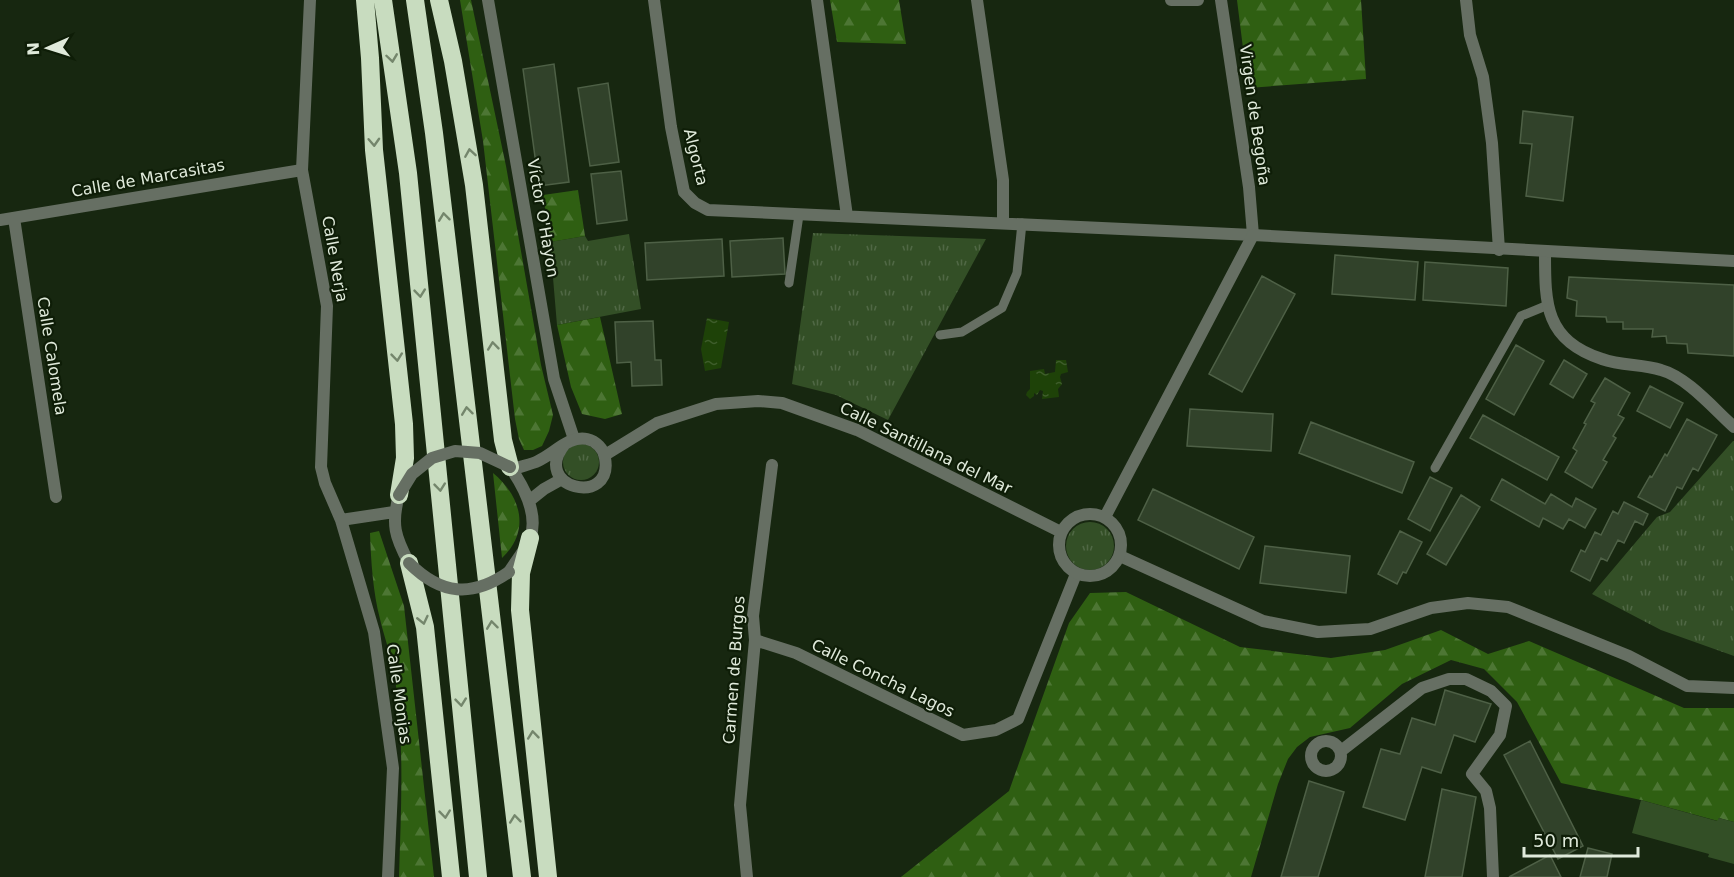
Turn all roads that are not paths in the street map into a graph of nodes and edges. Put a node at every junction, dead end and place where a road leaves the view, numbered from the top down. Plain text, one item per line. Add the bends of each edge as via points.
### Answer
1 (310, 0) edge
2 (365, 0) edge
3 (383, 0) edge
4 (415, 0) edge
5 (439, 0) edge
6 (488, 0) edge
7 (654, 0) edge
8 (817, 0) edge
9 (977, 0) edge
10 (1171, 0) edge
11 (1198, 0) edge
12 (1221, 0) edge
13 (1466, 0) edge
14 (302, 170) junction
15 (804, 215) junction
16 (847, 216) junction
17 (14, 218) junction
18 (0, 220) edge
19 (1003, 222) junction
20 (1022, 223) junction
21 (1253, 235) junction
22 (1499, 250) junction
23 (1545, 252) junction
24 (1734, 261) edge
25 (789, 283) dead end
26 (1548, 305) junction
27 (939, 335) dead end
28 (1734, 427) edge
29 (570, 442) junction
30 (605, 454) junction
31 (772, 465) dead end
32 (511, 468) junction
33 (1435, 468) dead end
34 (562, 479) junction
35 (56, 498) dead end
36 (530, 501) junction
37 (397, 503) junction
38 (1105, 517) junction
39 (341, 520) junction
40 (1061, 532) junction
41 (530, 538) junction
42 (1120, 555) junction
43 (409, 563) junction
44 (1076, 574) junction
45 (755, 640) junction
46 (1734, 688) edge
47 (1341, 751) dead end
48 (388, 877) edge
49 (451, 877) edge
50 (478, 877) edge
51 (522, 877) edge
52 (548, 877) edge
53 (747, 877) edge
54 (1493, 877) edge

1 - 14 street, Calle Nerja
2 -> 37 highway via 374,150 404,424 405,458
3 -> 50 highway via 408,173
51 -> 4 highway
32 -> 5 highway via 503,440 468,143
6 - 29 street, Víctor O'Hayon via 554,379
7 - 15 street, Algorta via 684,192 708,210
8 - 16 street
9 - 19 street via 1003,180
10 - 11 street
12 - 21 street, Virgen de Begoña
13 - 22 street via 1492,143
14 - 17 street, Calle de Marcasitas
14 - 39 street, Calle Nerja via 327,306 321,467
15 - 16 street, Algorta
15 - 25 lane
16 - 19 street, Algorta
17 - 18 street, Calle de Marcasitas
17 - 35 street, Calle Calomela
19 - 20 street, Algorta
20 - 21 street, Algorta
20 - 27 lane via 1017,273 1002,308 962,332
21 - 22 street, Algorta
21 - 38 street
22 - 23 street, Algorta
23 - 24 street, Algorta
23 - 26 street
26 - 28 street via 1561,335 1585,351 1674,376
26 - 33 lane via 1521,316
29 - 30 street via 587,439 598,444
29 - 32 street via 538,461
29 - 34 street via 559,452 557,461
30 - 34 street via 603,477 594,485 583,489
30 - 40 street, Calle Santillana del Mar via 657,423 716,404 782,403 857,430
31 - 45 street, Carmen de Burgos via 753,616
32 - 36 street
32 - 37 street, bridge via 480,453 456,452 432,459 412,474
34 - 36 street
36 - 41 street
37 - 39 street
37 - 43 street via 396,539
38 - 40 street via 1088,513 1072,519
38 - 42 street via 1116,527 1122,541
39 - 48 street, Calle Monjas via 374,632 390,745 393,768
40 - 44 street via 1059,548 1064,563
41 - 43 street, bridge via 509,572 476,589 457,590 439,585
52 -> 41 highway via 520,610 521,573
42 - 44 street via 1110,570 1094,577
42 - 46 street via 1263,621 1317,632 1370,630 1431,608 1468,603 1508,607 1629,656 1687,686
43 -> 49 highway via 425,627
44 - 45 street, Calle Concha Lagos via 1018,719 996,730 963,735 796,653
45 - 53 street, Carmen de Burgos via 740,805
47 - 54 street via 1422,688 1449,679 1466,679 1491,691 1506,706 1500,735 1472,774 1486,791 1490,808

